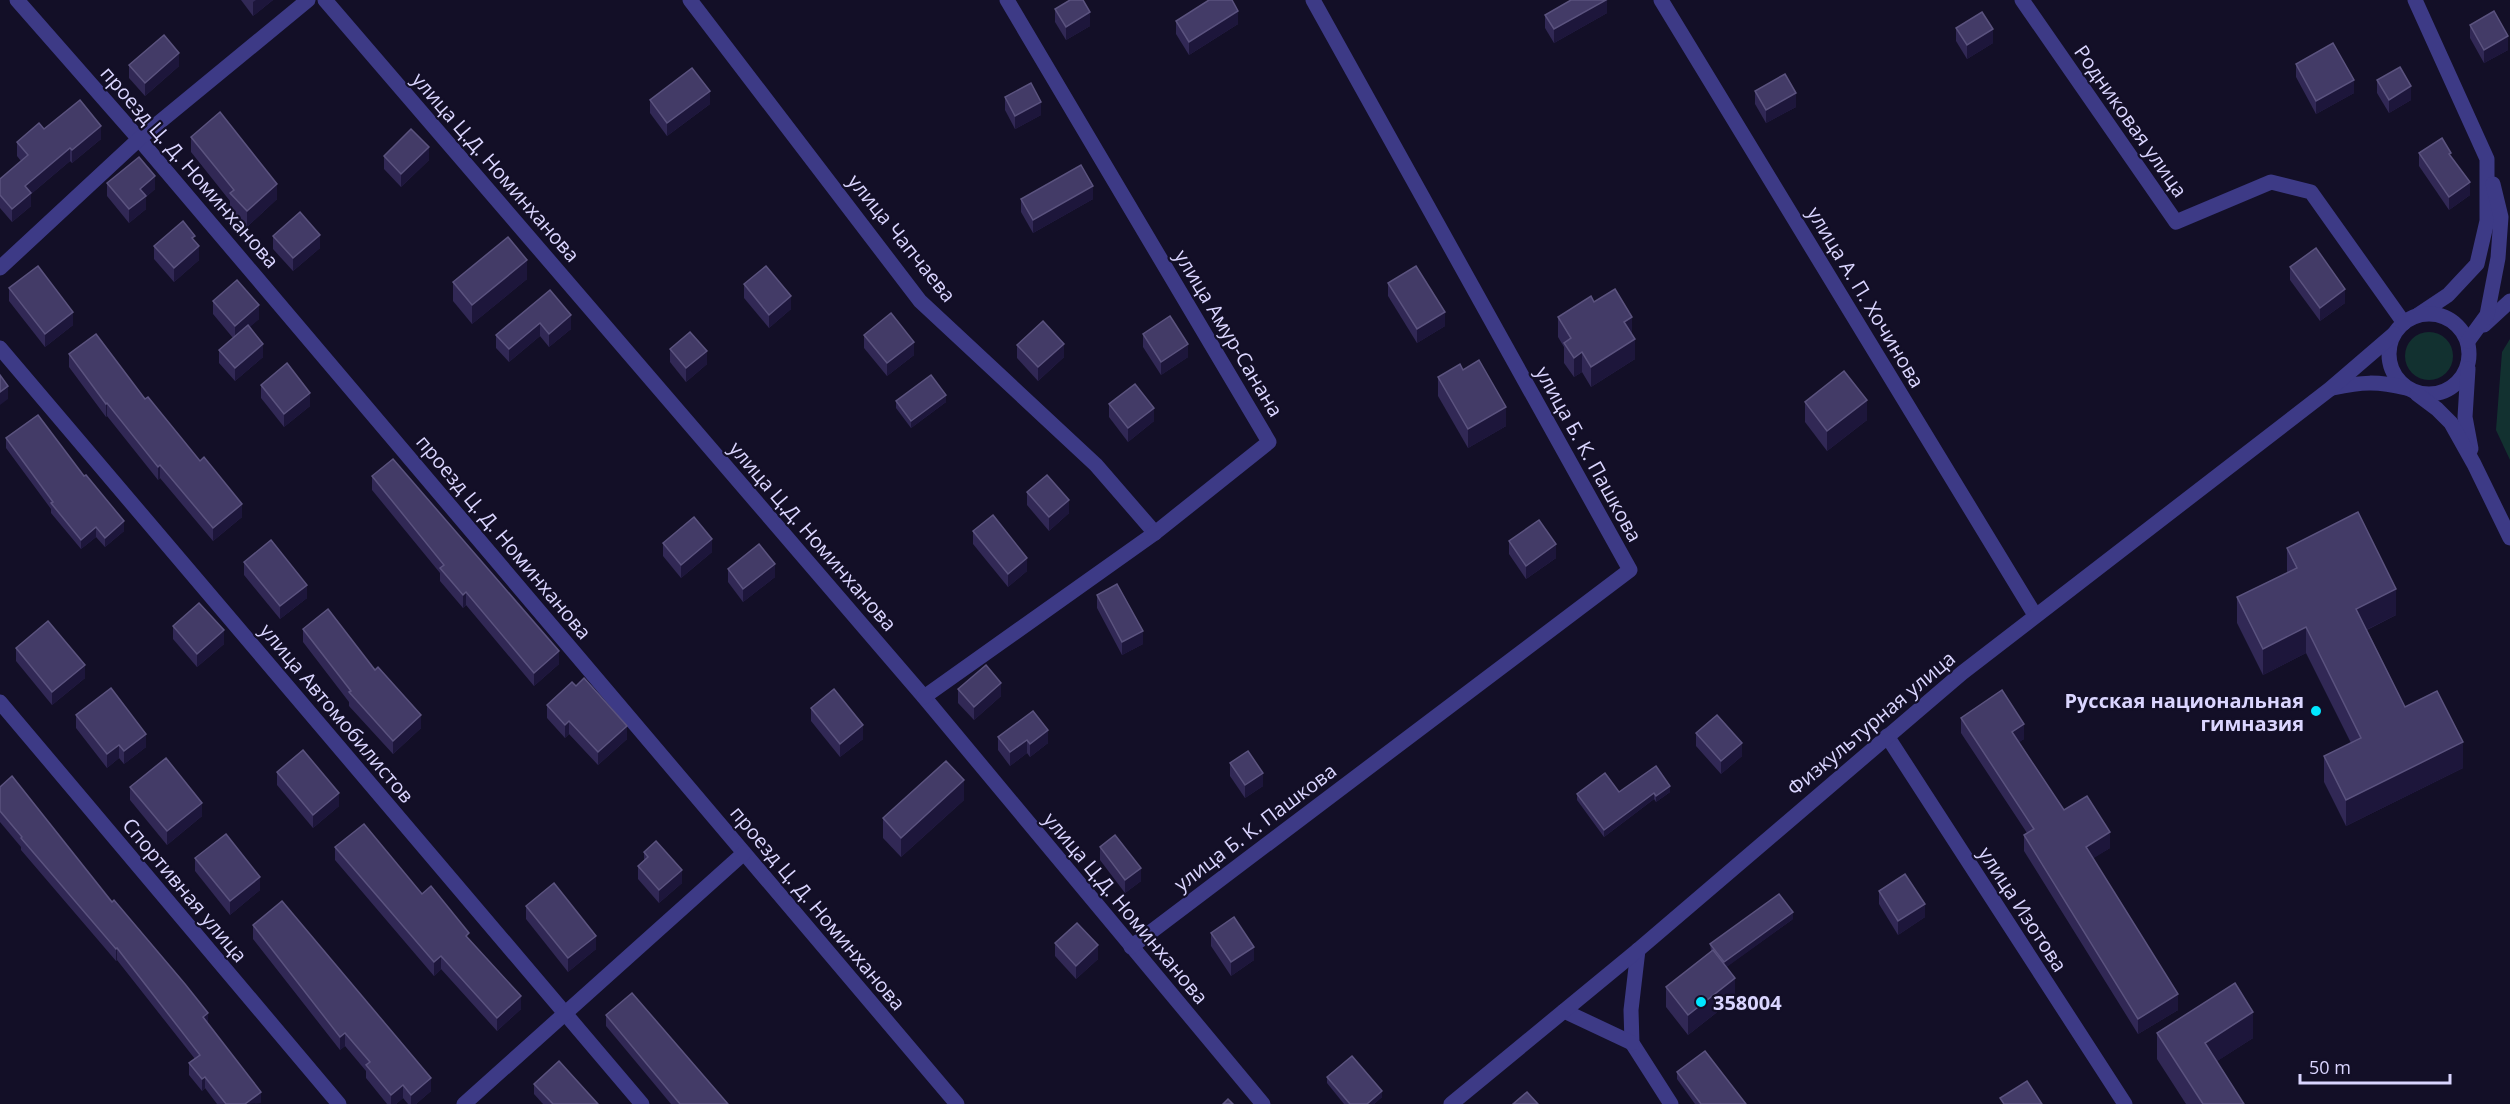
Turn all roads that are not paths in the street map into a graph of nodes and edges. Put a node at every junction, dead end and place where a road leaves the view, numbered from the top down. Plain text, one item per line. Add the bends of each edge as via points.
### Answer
1 (17, 0) edge
2 (308, 0) edge
3 (325, 0) edge
4 (690, 0) edge
5 (1007, 0) edge
6 (1313, 0) edge
7 (1661, 0) edge
8 (2022, 0) edge
9 (2415, 0) edge
10 (139, 139) junction
11 (2487, 159) junction
12 (0, 268) edge
13 (2510, 300) edge
14 (2405, 324) junction
15 (2468, 341) junction
16 (0, 348) edge
17 (2469, 363) junction
18 (2330, 389) junction
19 (2411, 390) junction
20 (2474, 464) junction
21 (1155, 533) junction
22 (2510, 538) edge
23 (2035, 615) junction
24 (924, 697) junction
25 (0, 702) edge
26 (1887, 736) junction
27 (744, 853) junction
28 (1131, 947) junction
29 (1638, 950) junction
30 (1564, 1011) junction
31 (564, 1013) junction
32 (1632, 1043) junction
33 (339, 1104) edge
34 (464, 1104) edge
35 (642, 1104) edge
36 (957, 1104) edge
37 (1263, 1104) edge
38 (1451, 1104) edge
39 (1671, 1104) edge
40 (2125, 1104) edge

1 - 10 street, проезд Ц. Д. Номинханова
2 - 10 street
3 - 24 street, улица Ц.Д. Номинханова
4 - 21 street, улица Чапчаева via 920,301 1096,465
5 - 21 street, улица Амур-Санана via 1269,442
6 - 28 street, улица Б. К. Пашкова via 1630,570
7 - 23 street, улица А. П. Хочинова
8 - 14 street, Родниковая улица via 2176,222 2271,182 2311,192
9 - 11 street
10 - 12 street
10 - 27 street, проезд Ц. Д. Номинханова
11 - 14 street, Физкультурная улица via 2487,221 2477,264 2448,295
11 - 15 street via 2501,217 2498,258 2487,315
13 - 15 street
14 - 15 street via 2442,316 2457,326
14 - 18 street, Физкультурная улица
14 - 19 street via 2390,345 2391,369 2397,380
15 - 17 street
16 - 31 street, улица Автомобилистов
17 - 19 street, Физкультурная улица via 2464,376 2449,390 2429,395
17 - 20 street via 2464,417
18 - 19 street, Физкультурная улица via 2381,382
18 - 23 street, Физкультурная улица
19 - 20 street via 2451,423
20 - 22 street
21 - 24 street, улица Амур-Санана
23 - 26 street, Физкультурная улица
24 - 28 street, улица Ц.Д. Номинханова
25 - 33 street, Спортивная улица
26 - 29 street, Физкультурная улица
26 - 40 street, улица Изотова
27 - 31 street
27 - 36 street, проезд Ц. Д. Номинханова
28 - 37 street, улица Ц.Д. Номинханова
29 - 30 street, Физкультурная улица
29 - 32 street via 1631,1010
30 - 32 street
30 - 38 street, Физкультурная улица
31 - 34 street
31 - 35 street, улица Автомобилистов
32 - 39 street

